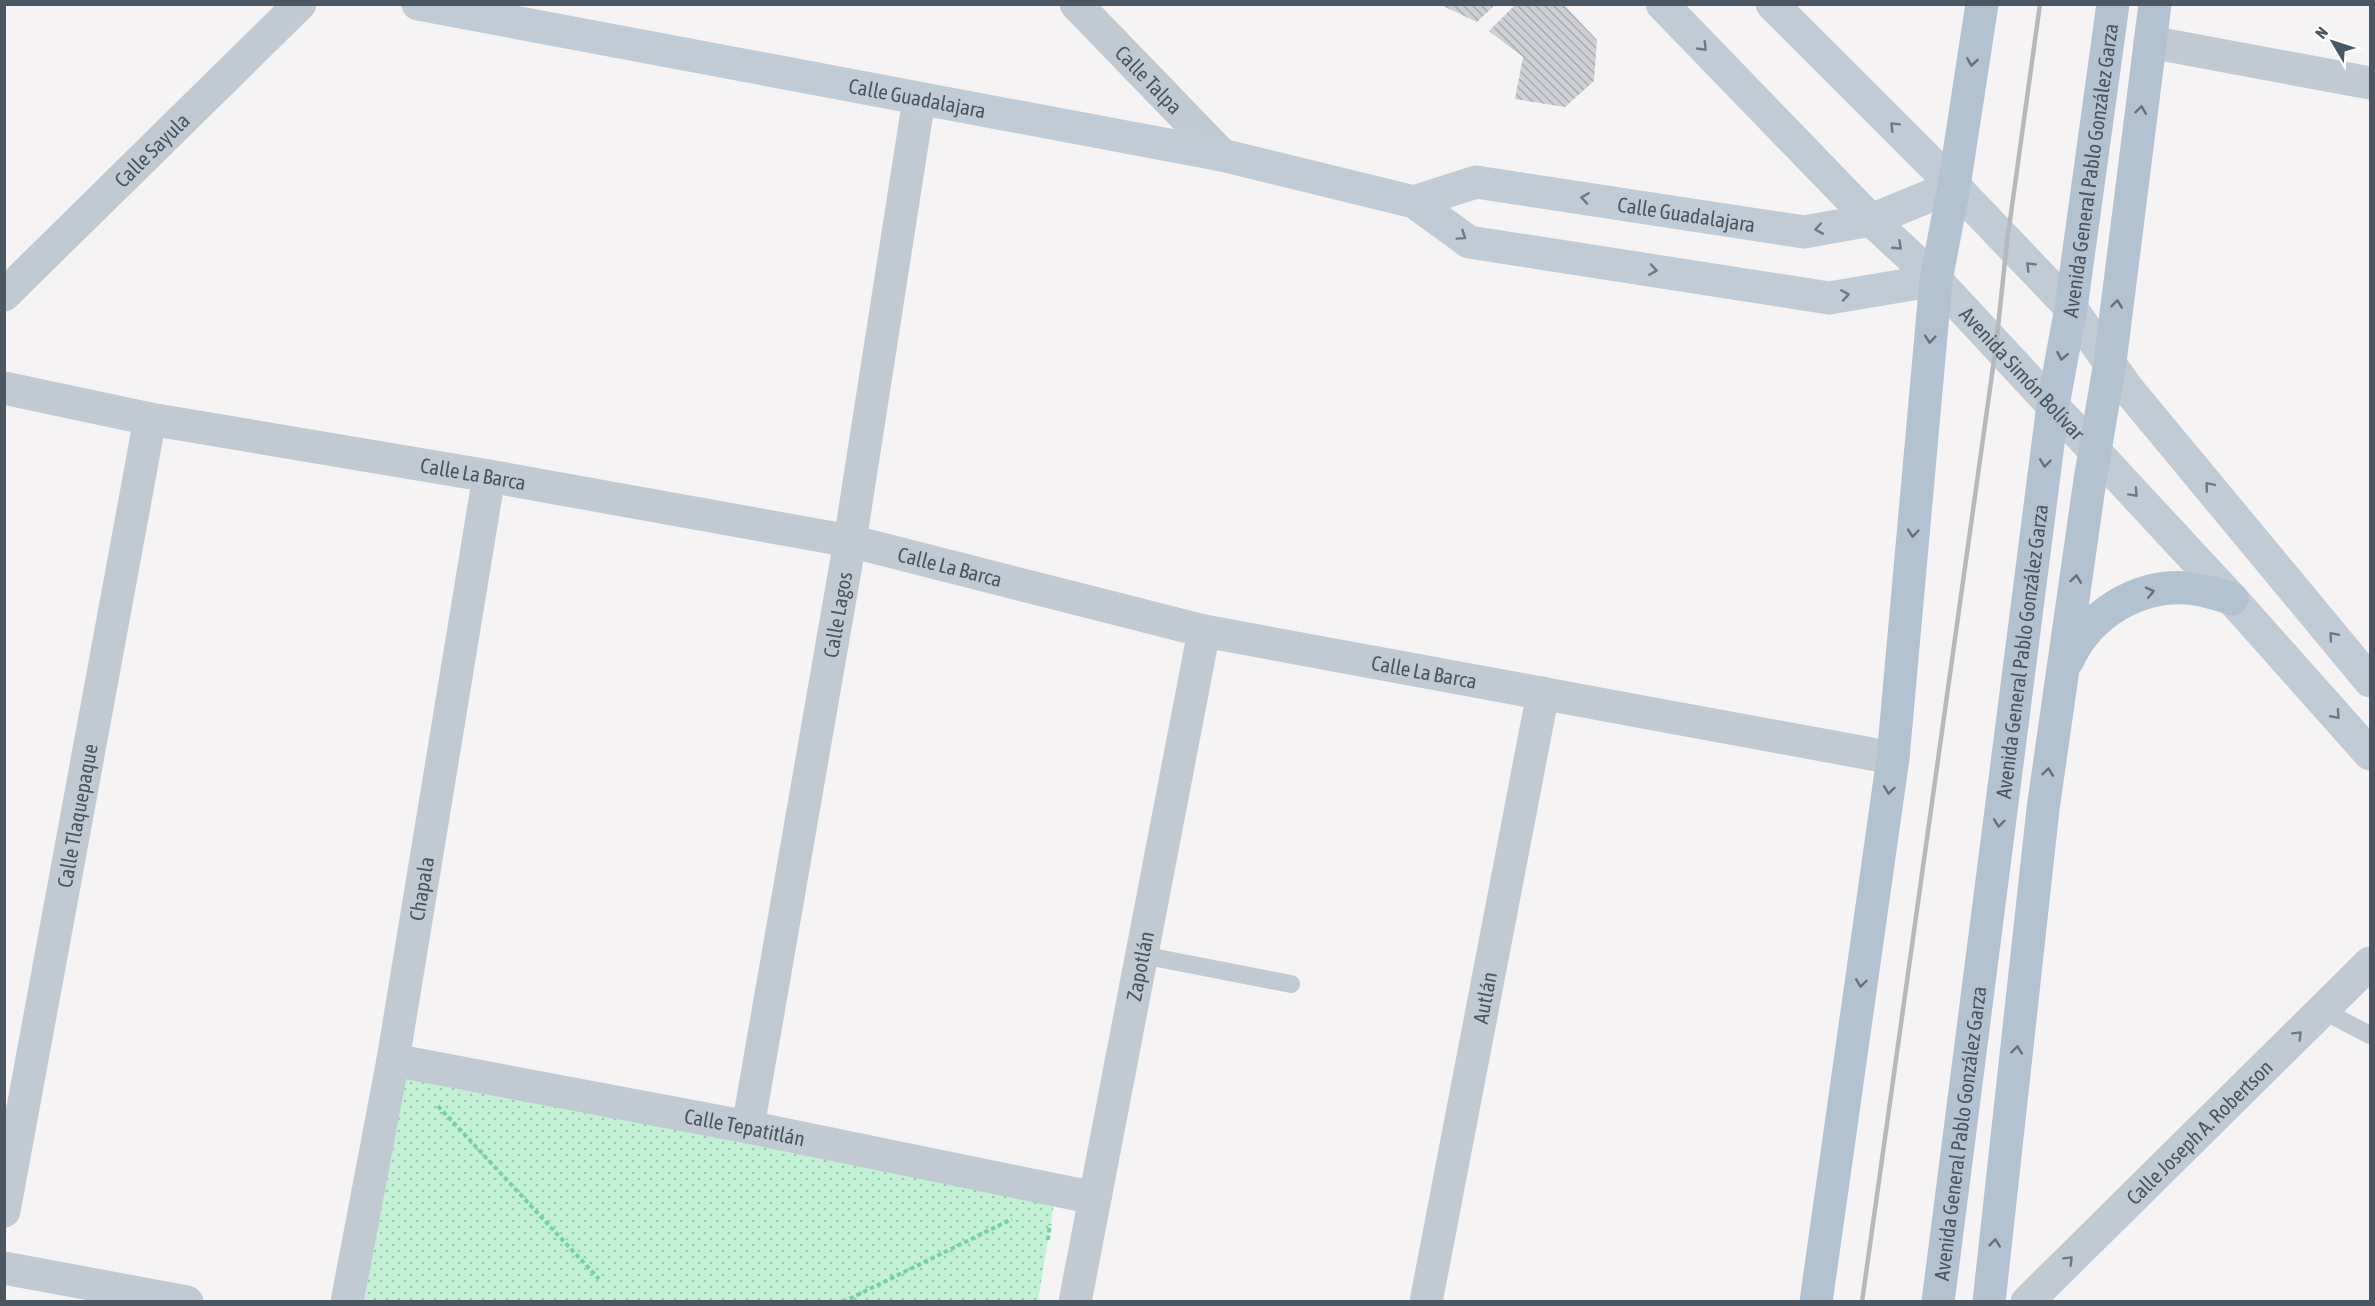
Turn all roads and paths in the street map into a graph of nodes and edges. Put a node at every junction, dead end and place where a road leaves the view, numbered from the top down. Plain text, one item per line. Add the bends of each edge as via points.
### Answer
1 (300, 4) edge
2 (418, 4) edge
3 (1076, 4) edge
4 (1662, 4) edge
5 (1772, 4) edge
6 (1982, 4) edge
7 (2113, 4) edge
8 (2155, 4) edge
9 (2150, 42) junction
10 (2370, 83) edge
11 (919, 99) junction
12 (1222, 155) junction
13 (1954, 186) junction
14 (1414, 202) junction
15 (1871, 220) junction
16 (1936, 280) junction
17 (4, 295) edge
18 (2072, 308) junction
19 (2110, 362) junction
20 (4, 388) edge
21 (2053, 405) junction
22 (150, 419) junction
23 (2095, 450) junction
24 (489, 476) junction
25 (850, 541) junction
26 (2232, 599) junction
27 (1204, 631) junction
28 (2063, 670) junction
29 (2370, 681) edge
30 (1543, 693) junction
31 (2370, 753) edge
32 (1893, 758) junction
33 (1142, 955) junction
34 (2370, 963) edge
35 (1291, 984) dead end
36 (2322, 1010) junction
37 (2370, 1035) edge
38 (393, 1060) junction
39 (437, 1106) dead end
40 (748, 1127) junction
41 (1095, 1198) junction
42 (4, 1211) edge
43 (1012, 1219) dead end
44 (1051, 1221) dead end
45 (1047, 1244) dead end
46 (4, 1268) edge
47 (599, 1279) dead end
48 (187, 1302) edge
49 (347, 1302) edge
50 (843, 1302) edge
51 (1075, 1302) edge
52 (1426, 1302) edge
53 (1816, 1302) edge
54 (1938, 1302) edge
55 (1989, 1302) edge
56 (2028, 1302) edge

1 - 17 street, Calle Sayula
2 - 11 street, Calle Guadalajara
3 - 12 street, Calle Talpa
4 -> 15 street, Avenida Simón Bolívar
13 -> 5 street
6 -> 13 main road
7 - 18 main road, Avenida General Pablo González Garza
8 - 9 main road, Avenida General Pablo González Garza
9 - 10 street
19 -> 9 main road, Avenida General Pablo González Garza
11 - 12 street, Calle Guadalajara
11 - 25 street, Calle Lagos
12 - 14 street, Calle Guadalajara
13 - 15 street, Calle Guadalajara
13 - 16 main road
18 -> 13 street
15 -> 14 street, Calle Guadalajara via 1804,232 1476,182
14 -> 16 street, Calle Guadalajara via 1469,242 1829,298
15 -> 16 street, Avenida Simón Bolívar
16 - 21 street, Avenida Simón Bolívar
16 -> 32 main road
18 - 19 street
18 -> 21 main road, Avenida General Pablo González Garza
19 - 23 main road, Avenida General Pablo González Garza
29 -> 19 street via 2127,388
20 - 22 street, Calle La Barca
21 - 23 street, Avenida Simón Bolívar
21 -> 54 main road, Avenida General Pablo González Garza
22 - 24 street, Calle La Barca
22 - 42 street, Calle Tlaquepaque
23 -> 26 street, Avenida Simón Bolívar
28 -> 23 main road, Avenida General Pablo González Garza
24 - 25 street, Calle La Barca
24 - 38 street, Chapala
25 - 27 street, Calle La Barca
25 - 40 street, Calle Lagos
28 -> 26 main road via 2072,650 2100,617 2139,595 2186,588
26 -> 31 street, Avenida Simón Bolívar
27 - 30 street, Calle La Barca
27 - 33 street, Zapotlán
55 -> 28 main road, Avenida General Pablo González Garza via 2043,809
30 - 32 street, Calle La Barca
30 - 52 street, Autlán
32 -> 53 main road
33 - 35 lane
33 - 41 street, Zapotlán
34 - 36 street, Calle Joseph A. Robertson
36 - 37 lane
56 -> 36 street, Calle Joseph A. Robertson
38 - 40 street, Calle Tepatitlán
38 - 49 street, Chapala
39 - 47 path
40 - 41 street, Calle Tepatitlán
41 - 51 street, Zapotlán
43 - 50 path
44 - 45 path
46 - 48 street

